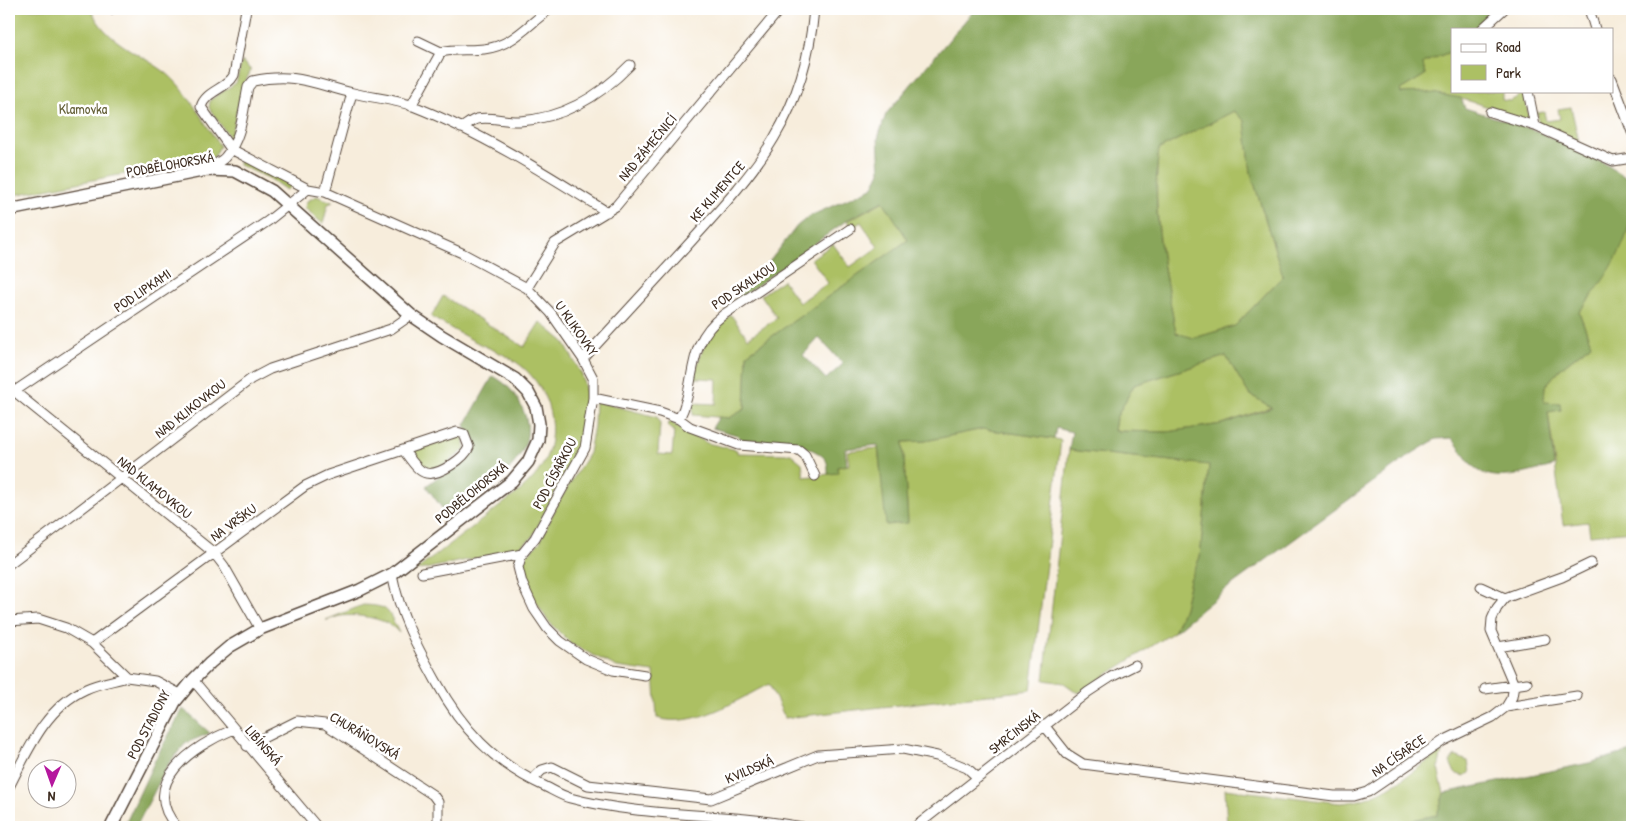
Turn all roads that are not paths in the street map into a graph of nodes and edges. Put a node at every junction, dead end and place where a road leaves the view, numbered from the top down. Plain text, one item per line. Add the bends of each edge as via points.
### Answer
1 (101, 9) edge
2 (111, 9) edge
3 (246, 9) edge
4 (550, 9) edge
5 (780, 9) edge
6 (814, 9) edge
7 (1504, 9) edge
8 (1589, 9) edge
9 (1483, 28) edge
10 (1594, 28) edge
11 (418, 41) dead end
12 (441, 52) junction
13 (630, 65) dead end
14 (1614, 84) edge
15 (1528, 92) edge
16 (352, 93) junction
17 (411, 106) junction
18 (1490, 112) dead end
19 (1535, 126) junction
20 (461, 128) junction
21 (1632, 132) edge
22 (231, 149) junction
23 (1632, 158) edge
24 (208, 170) junction
25 (308, 189) junction
26 (325, 192) junction
27 (288, 204) junction
28 (9, 210) edge
29 (607, 212) junction
30 (850, 229) dead end
31 (527, 288) junction
32 (411, 314) junction
33 (583, 359) junction
34 (11, 391) edge
35 (594, 398) junction
36 (679, 419) junction
37 (404, 451) junction
38 (815, 476) dead end
39 (123, 478) junction
40 (214, 553) junction
41 (522, 554) junction
42 (1591, 563) dead end
43 (9, 564) edge
44 (422, 572) dead end
45 (392, 574) junction
46 (1481, 587) dead end
47 (1505, 598) junction
48 (9, 621) edge
49 (260, 629) junction
50 (1546, 639) dead end
51 (92, 643) junction
52 (1498, 647) junction
53 (1135, 665) dead end
54 (645, 675) dead end
55 (127, 678) junction
56 (192, 680) junction
57 (1527, 683) dead end
58 (1514, 686) junction
59 (1485, 689) dead end
60 (180, 694) junction
61 (1577, 696) dead end
62 (1506, 706) junction
63 (1044, 725) junction
64 (232, 730) junction
65 (247, 746) junction
66 (978, 778) junction
67 (532, 780) junction
68 (9, 787) edge
69 (111, 827) edge
70 (177, 827) edge
71 (317, 827) edge
72 (438, 827) edge
73 (802, 827) edge
74 (915, 827) edge

1 - 2 street
3 - 22 street via 234,75 230,82 207,97 201,107
4 - 12 street via 505,44
5 - 29 street, NAD ZÁMEČNICÍ via 616,206
6 - 33 street, KE KLIMENTCE via 804,71 770,148 743,184
7 - 9 street
8 - 10 street
11 - 12 street
12 - 17 street
13 - 20 street via 613,83 571,109 519,121 477,119
14 - 21 street
15 - 19 street
16 - 17 street
16 - 22 street via 302,78 253,81 248,87 237,143
16 - 26 street
17 - 20 street
18 - 19 street
19 - 23 street via 1613,161
20 - 29 street via 505,149
22 - 24 street via 225,158
22 - 25 street
24 - 27 main road, PODBĚLOHORSKÁ via 234,172 257,182
24 - 28 main road, PODBĚLOHORSKÁ
25 - 26 street, U KLIKOVKY
25 - 27 street, POD LIPKAMI
26 - 31 street, U KLIKOVKY via 462,253
27 - 32 main road, PODBĚLOHORSKÁ
27 - 34 street, POD LIPKAMI via 268,221
29 - 31 street, NAD ZÁMEČNICÍ via 555,243
30 - 36 street, POD SKALKOU via 723,315 708,329 690,370 686,406
31 - 33 street, U KLIKOVKY via 551,313
32 - 39 street, NAD KLIKOVKOU via 391,329 270,369 251,379
32 - 45 main road, PODBĚLOHORSKÁ via 522,385 536,407 539,432 532,454 512,481
33 - 35 street, U KLIKOVKY via 593,378
34 - 39 street, NAD KLAMOVKOU
35 - 36 street
35 - 41 street, POD CÍSAŘKOU via 585,448 535,538
36 - 38 street via 690,427 739,445 799,450
37 - 37 street, NA VRŠKU via 421,470 430,474 464,455 468,444 460,431
37 - 40 street, NA VRŠKU via 328,474 305,486
39 - 40 street, NAD KLAMOVKOU
39 - 43 street, NAD KLIKOVKOU
40 - 49 street, NAD KLAMOVKOU
40 - 51 street, NA VRŠKU
41 - 44 street
41 - 54 street via 518,567 522,583 534,610 560,641 586,659 613,670
42 - 47 street
45 - 49 main road, POD STADIONY
45 - 67 street via 399,608 413,639 453,709 499,761
46 - 47 street
47 - 52 street via 1492,619 1491,631
48 - 51 street via 38,619 66,628
49 - 56 main road, POD STADIONY via 229,647
50 - 52 street
51 - 55 street
52 - 58 street
53 - 63 street, SMRČINSKÁ via 1111,677
55 - 60 street via 154,681
55 - 68 street via 86,688 56,708 29,746
56 - 60 main road, POD STADIONY
56 - 64 street, LIBÍNSKÁ
57 - 58 street
58 - 59 street
58 - 62 street
60 - 69 main road, POD STADIONY
61 - 62 street
62 - 63 street, NA CÍSAŘCE via 1493,717 1443,741 1382,784 1354,796 1083,764 1067,754
63 - 66 street, SMRČINSKÁ
64 - 65 street, LIBÍNSKÁ
64 - 70 street via 210,738 185,756 171,775 164,794 164,807
65 - 71 street, LIBÍNSKÁ
65 - 72 street, CHURÁŇOVSKÁ via 297,721 325,724 433,795 438,802
66 - 67 street, KVILDSKÁ via 968,768 934,755 903,750 818,755 712,799 588,785 552,766
66 - 74 street, SMRČINSKÁ
67 - 73 street via 568,797 606,805

